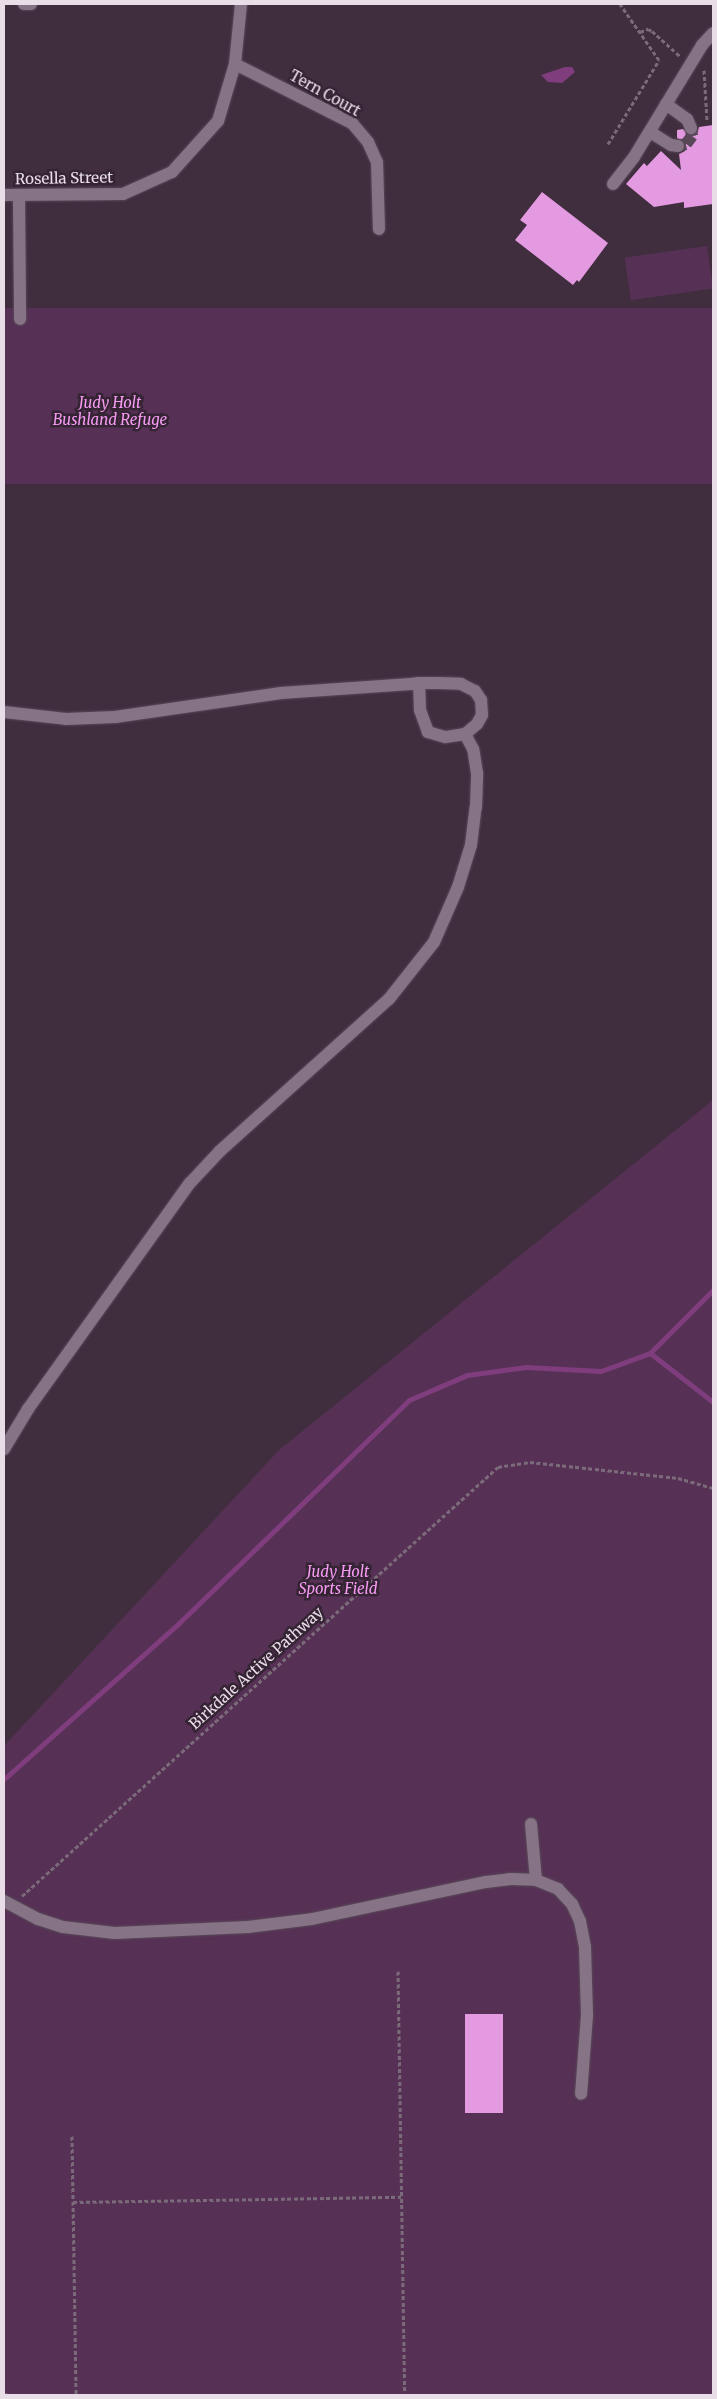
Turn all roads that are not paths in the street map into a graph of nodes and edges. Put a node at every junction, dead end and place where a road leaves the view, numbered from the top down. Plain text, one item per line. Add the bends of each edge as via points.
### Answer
1 (24, 4) edge
2 (31, 4) edge
3 (242, 4) edge
4 (713, 33) edge
5 (235, 64) junction
6 (666, 104) junction
7 (691, 128) dead end
8 (650, 132) junction
9 (678, 146) dead end
10 (612, 184) dead end
11 (4, 195) edge
12 (19, 195) junction
13 (379, 230) dead end
14 (20, 319) dead end
15 (419, 684) junction
16 (4, 712) edge
17 (465, 734) junction
18 (4, 1449) edge
19 (531, 1824) dead end
20 (536, 1880) junction
21 (8, 1903) edge
22 (581, 2094) dead end

1 - 2 street
3 - 5 street, Rosella Street
4 - 6 street via 697,63
5 - 12 street, Rosella Street via 218,121 172,172 123,194
5 - 13 street, Tern Court via 352,123 368,142 377,162
6 - 7 street via 687,119
6 - 8 street
8 - 9 street
8 - 10 street
11 - 12 street, Rosella Street
12 - 14 street
15 - 16 street via 281,692 115,717 66,719
15 - 17 street via 420,710 428,732 445,737
15 - 17 street via 461,684 475,691 481,700 482,715
17 - 18 street via 477,773 471,845 458,887 434,942 389,999 220,1151 190,1184 28,1409
19 - 20 street
20 - 21 street via 510,1878 302,1920 248,1927 115,1933 63,1927 38,1919
20 - 22 street via 558,1889 572,1904 580,1920 585,1947 587,2015

